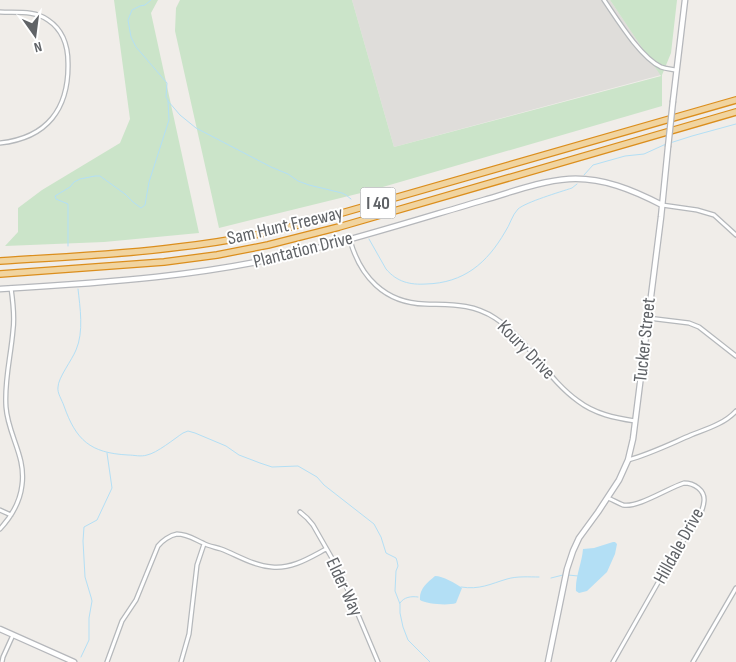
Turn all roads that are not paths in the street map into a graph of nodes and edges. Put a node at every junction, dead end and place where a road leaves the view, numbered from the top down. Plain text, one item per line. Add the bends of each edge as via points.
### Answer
1 (604, 0) edge
2 (685, 0) edge
3 (0, 12) edge
4 (677, 70) junction
5 (736, 100) edge
6 (736, 112) edge
7 (0, 144) edge
8 (662, 205) junction
9 (736, 234) edge
10 (350, 240) junction
11 (0, 261) edge
12 (0, 275) edge
13 (11, 288) junction
14 (0, 289) edge
15 (648, 318) junction
16 (736, 356) edge
17 (736, 411) edge
18 (636, 421) junction
19 (628, 460) junction
20 (608, 498) junction
21 (0, 510) edge
22 (300, 512) dead end
23 (11, 516) junction
24 (0, 529) edge
25 (204, 544) junction
26 (326, 549) junction
27 (736, 588) edge
28 (0, 629) edge
29 (13, 635) junction
30 (2, 662) edge
31 (74, 662) edge
32 (107, 662) edge
33 (181, 662) edge
34 (378, 662) edge
35 (548, 662) edge
36 (613, 662) edge
37 (693, 662) edge

1 - 4 street via 646,55 659,66
2 - 4 street, Tucker Street
3 - 7 street via 31,13 48,19 63,36 68,68 62,103 51,119 30,136
4 - 8 street, Tucker Street, bridge
5 - 11 highway, Sam Hunt Freeway / I 40 via 331,217 260,234 177,248
6 - 12 highway, Sam Hunt Freeway / I 40 via 268,245 164,262
8 - 9 street, Plantation Drive via 714,215
8 - 10 street, Plantation Drive via 614,184 567,179 532,186
8 - 15 street, Tucker Street
10 - 13 street, Plantation Drive via 273,260 226,268
10 - 18 street, Koury Drive via 358,263 380,289 401,300 460,305 495,318 514,332 578,401 597,412
13 - 14 street, Plantation Drive
13 - 23 street via 14,322 5,395 23,476 19,500
15 - 16 street via 699,326
15 - 18 street, Tucker Street
17 - 19 street via 717,424
18 - 19 street, Tucker Street
19 - 20 street, Tucker Street
20 - 35 street, Tucker Street via 573,551
20 - 36 street, Hilldale Drive via 629,505 684,483 700,489 704,500 700,513
21 - 23 street
22 - 26 street via 313,525
23 - 24 street
25 - 26 street, Elder Way via 271,568 300,563
25 - 32 street, Elder Way via 176,534 162,541 136,600 122,621
25 - 33 street via 197,565 189,634
26 - 34 street, Elder Way via 341,574
27 - 37 street
28 - 29 street
29 - 30 street
29 - 31 street

